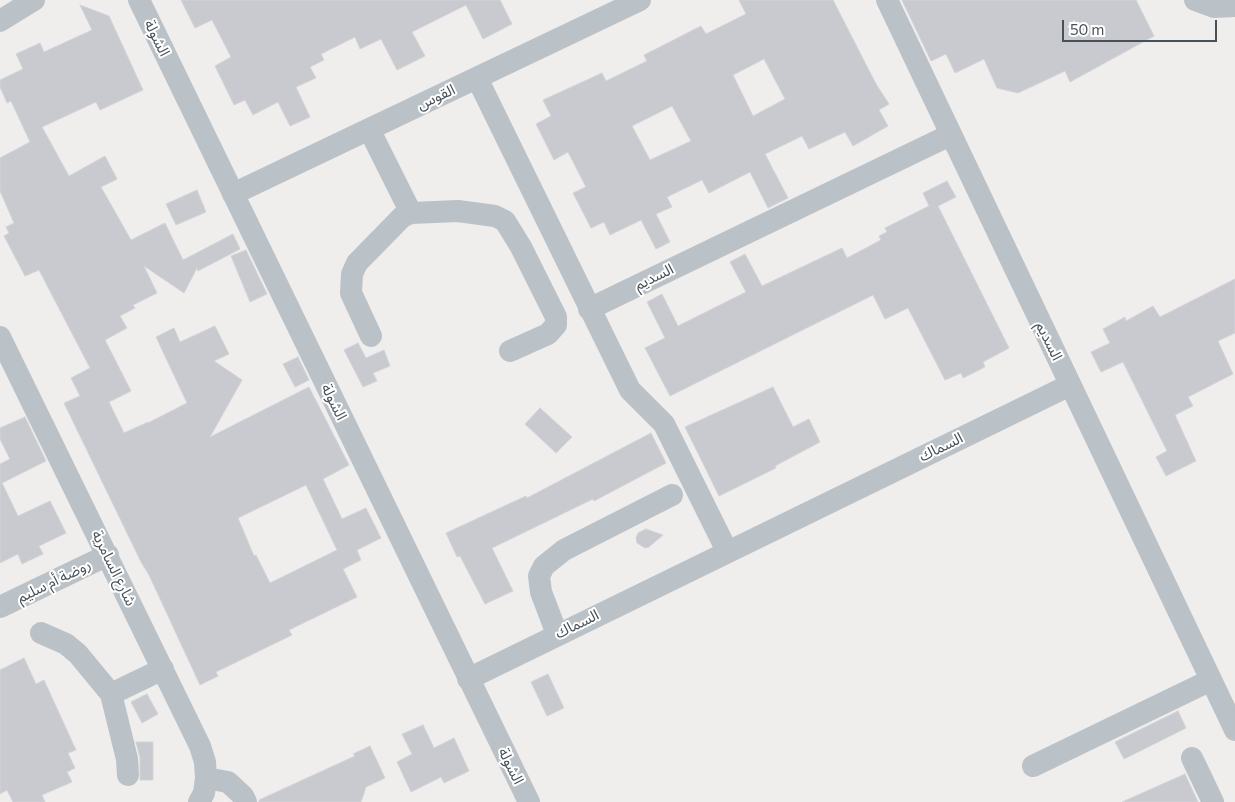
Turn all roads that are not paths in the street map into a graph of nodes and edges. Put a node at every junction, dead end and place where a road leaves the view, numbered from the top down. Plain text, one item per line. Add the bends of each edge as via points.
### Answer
1 (34, 0) edge
2 (640, 0) edge
3 (886, 0) edge
4 (1195, 0) edge
5 (139, 1) edge
6 (1235, 6) edge
7 (0, 21) edge
8 (477, 78) junction
9 (369, 129) junction
10 (950, 135) junction
11 (233, 194) junction
12 (411, 213) junction
13 (589, 309) junction
14 (371, 336) dead end
15 (0, 337) edge
16 (510, 351) dead end
17 (1070, 384) junction
18 (672, 495) dead end
19 (727, 551) junction
20 (108, 555) junction
21 (0, 607) edge
22 (41, 633) dead end
23 (557, 634) junction
24 (163, 669) junction
25 (468, 679) junction
26 (1211, 680) junction
27 (111, 694) junction
28 (1235, 730) edge
29 (1192, 758) dead end
30 (1033, 766) dead end
31 (128, 775) dead end
32 (206, 778) junction
33 (199, 802) edge
34 (246, 802) edge
35 (529, 802) edge
36 (1213, 802) edge

1 - 7 street
2 - 8 street, القوس
3 - 10 street, السديم
4 - 6 street via 1214,7
5 - 11 street, الشولة
8 - 9 street, القوس
8 - 13 street
9 - 11 street, القوس
9 - 12 street
10 - 13 street, السديم
10 - 17 street, السديم
11 - 25 street, الشولة
12 - 14 street via 357,263 352,274 351,293
12 - 16 street via 458,211 495,216 505,221 556,317 556,325 548,334
13 - 19 street via 630,390 664,424
15 - 20 street, شارع السامرية
17 - 19 street, السماك
17 - 26 street
18 - 23 street via 564,550 544,566 538,576 541,592
19 - 23 street, السماك
20 - 21 street, روضة أم سليم
20 - 24 street, شارع السامرية
22 - 27 street via 66,644 78,654
23 - 25 street, السماك
24 - 27 street
24 - 32 street, شارع السامرية via 200,746
25 - 35 street, الشولة
26 - 28 street
26 - 30 street
27 - 31 street
29 - 36 street
32 - 33 street, شارع السامرية via 204,794
32 - 34 street via 228,782

